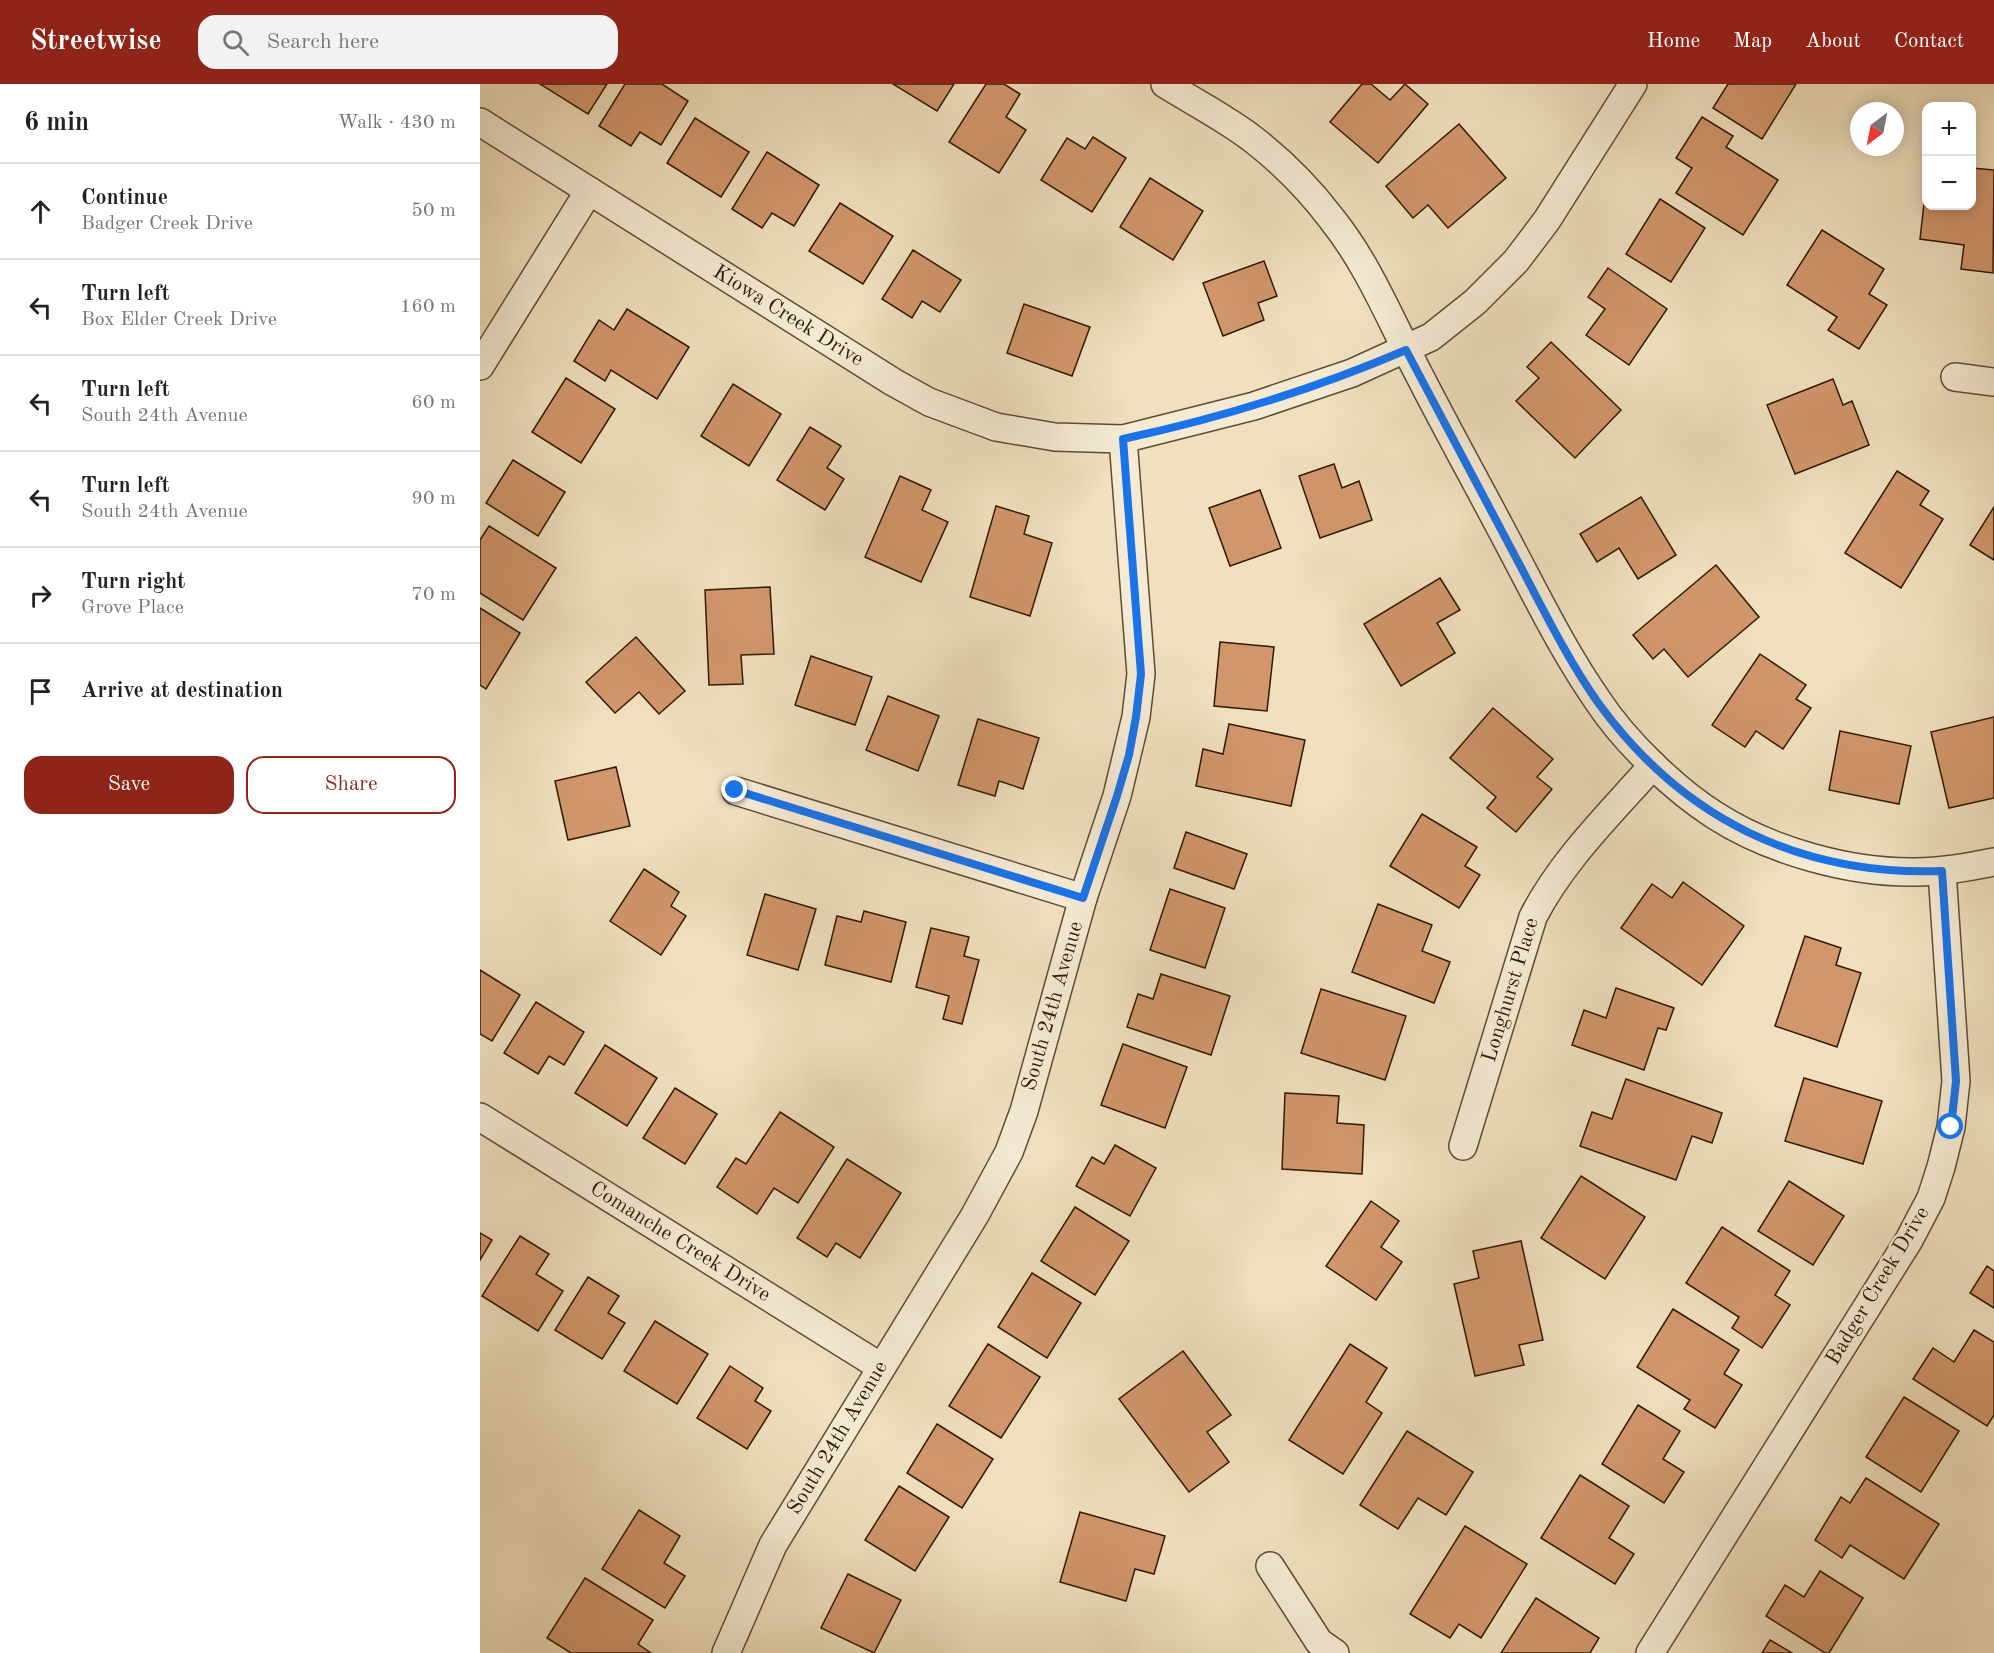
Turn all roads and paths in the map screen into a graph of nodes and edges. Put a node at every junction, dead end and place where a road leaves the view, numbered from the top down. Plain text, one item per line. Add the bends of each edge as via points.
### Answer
1 (1165, 84) edge
2 (1633, 84) edge
3 (480, 122) edge
4 (589, 190) junction
5 (1406, 350) junction
6 (480, 366) edge
7 (1955, 377) dead end
8 (1994, 381) edge
9 (1123, 439) junction
10 (1653, 765) junction
11 (735, 790) dead end
12 (1994, 862) edge
13 (1942, 871) junction
14 (1083, 898) junction
15 (480, 1116) edge
16 (1463, 1146) dead end
17 (880, 1367) junction
18 (1270, 1566) dead end
19 (726, 1653) edge
20 (1335, 1653) edge
21 (1650, 1653) edge

1 - 5 street via 1252,138 1302,184 1355,250
2 - 5 street via 1547,220 1516,261 1454,321
3 - 4 street, Kiowa Creek Drive
4 - 6 street
4 - 9 street, Kiowa Creek Drive via 929,402 996,427 1055,437
5 - 9 street via 1254,406
5 - 10 street via 1555,631 1598,702
7 - 8 street
9 - 14 street, South 24th Avenue via 1141,674 1129,755
10 - 13 street via 1716,816 1800,854 1863,868
10 - 16 street, Longhurst Place via 1578,851 1533,917
11 - 14 street
12 - 13 street
13 - 21 street, Badger Creek Drive via 1956,1081 1951,1127 1931,1198 1909,1240
14 - 17 street, South 24th Avenue via 1009,1152 975,1215
15 - 17 street, Comanche Creek Drive
17 - 19 street, South 24th Avenue via 773,1545
18 - 20 street via 1319,1642

